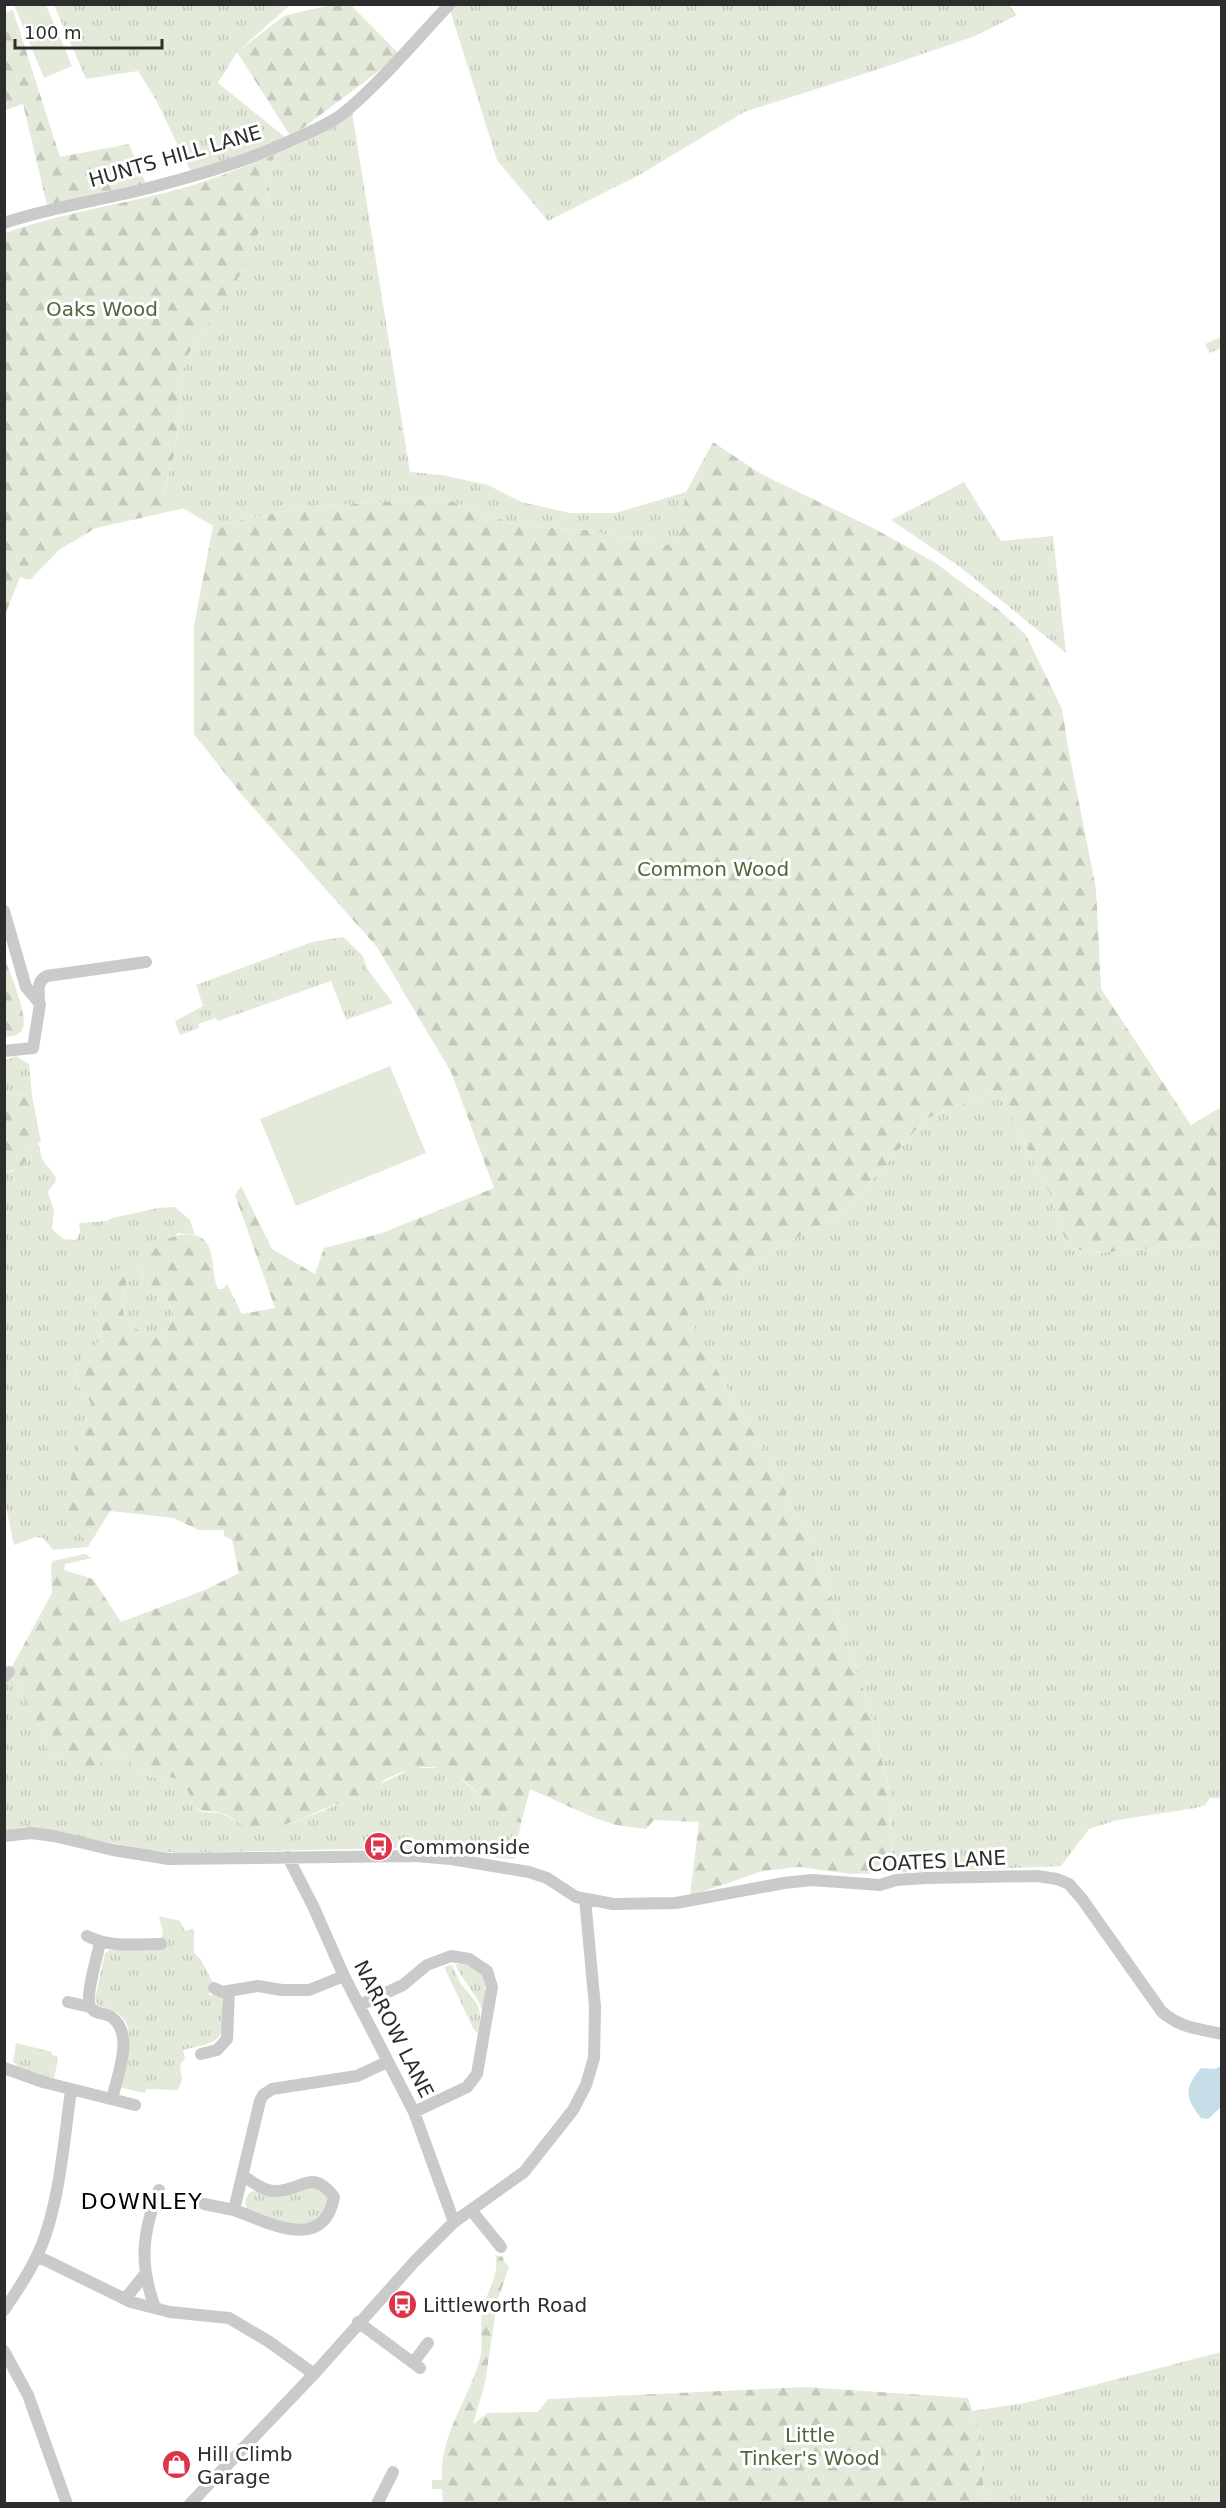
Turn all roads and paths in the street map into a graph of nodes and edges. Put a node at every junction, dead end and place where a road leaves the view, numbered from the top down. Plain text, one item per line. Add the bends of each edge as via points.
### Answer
1 (450, 4) edge
2 (4, 223) edge
3 (4, 911) edge
4 (146, 962) dead end
5 (39, 1001) junction
6 (4, 1051) edge
7 (10, 1834) edge
8 (288, 1857) junction
9 (585, 1899) junction
10 (87, 1936) dead end
11 (100, 1942) junction
12 (160, 1944) dead end
13 (344, 1976) junction
14 (214, 1988) dead end
15 (229, 1991) junction
16 (68, 2002) dead end
17 (360, 2005) junction
18 (90, 2007) junction
19 (1221, 2034) edge
20 (201, 2054) dead end
21 (387, 2062) junction
22 (4, 2068) edge
23 (71, 2090) junction
24 (112, 2099) junction
25 (135, 2104) dead end
26 (414, 2112) junction
27 (243, 2176) junction
28 (159, 2190) dead end
29 (204, 2204) dead end
30 (234, 2210) junction
31 (471, 2210) junction
32 (454, 2222) junction
33 (501, 2247) dead end
34 (37, 2256) junction
35 (146, 2273) junction
36 (125, 2299) junction
37 (155, 2308) junction
38 (4, 2310) edge
39 (358, 2322) junction
40 (428, 2343) dead end
41 (4, 2351) edge
42 (314, 2374) junction
43 (393, 2472) dead end
44 (195, 2502) edge
45 (67, 2504) edge
46 (377, 2504) edge

1 - 2 street, HUNTS HILL LANE via 343,113 306,134 216,168
3 - 5 street via 23,979
4 - 5 street via 47,976 39,986
5 - 6 street via 33,1048
7 - 8 street via 54,1836 169,1859
8 - 9 street via 451,1859 529,1872
8 - 13 street, NARROW LANE
9 - 19 street, COATES LANE via 613,1904 676,1903 812,1880 880,1885 926,1878 1057,1879 1069,1884 1082,1899 1162,2012 1191,2029
9 - 31 street via 595,2025 594,2058 586,2085 573,2110 524,2172
10 - 11 street
11 - 12 street
11 - 18 street
13 - 15 street via 309,1990 258,1986
13 - 17 street, NARROW LANE
14 - 15 street
15 - 20 street via 227,2039 217,2050
16 - 18 street
17 - 21 street, NARROW LANE
17 - 26 street via 403,1985 427,1965 451,1956 469,1959 487,1971 492,1987 477,2074 467,2087
18 - 24 street via 118,2023 124,2037
21 - 26 street, NARROW LANE
21 - 27 street via 357,2076 283,2086 264,2095
22 - 23 street
23 - 24 street
23 - 34 street via 52,2207
24 - 25 street
26 - 32 street, NARROW LANE
27 - 30 street
27 - 30 street via 272,2191 318,2182 334,2198 331,2211 314,2227 293,2232
28 - 35 street via 145,2232
29 - 30 street
31 - 32 street
31 - 33 street
32 - 39 street
34 - 36 street
34 - 38 street
35 - 36 street
35 - 37 street
36 - 37 street
37 - 42 street via 229,2318
39 - 40 street via 416,2366
39 - 42 street
41 - 45 street via 26,2390
42 - 44 street
43 - 46 street

